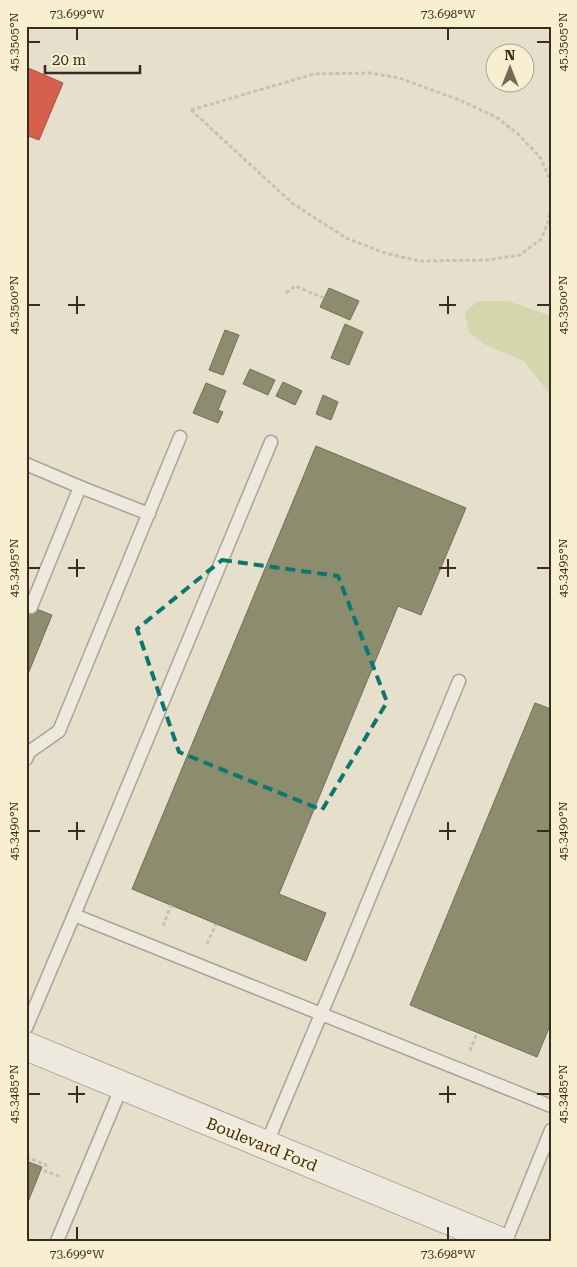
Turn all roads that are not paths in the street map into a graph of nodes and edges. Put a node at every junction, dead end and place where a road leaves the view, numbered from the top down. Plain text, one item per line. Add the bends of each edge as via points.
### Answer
1 (180, 436) dead end
2 (271, 442) dead end
3 (26, 464) edge
4 (80, 486) junction
5 (149, 514) junction
6 (31, 606) dead end
7 (459, 681) dead end
8 (26, 759) edge
9 (74, 916) junction
10 (322, 1014) junction
11 (26, 1028) edge
12 (26, 1046) edge
13 (122, 1086) junction
14 (551, 1106) edge
15 (551, 1130) edge
16 (266, 1145) junction
17 (57, 1241) edge
18 (499, 1241) edge
19 (506, 1241) edge

1 - 5 lane
2 - 9 lane
3 - 4 lane
4 - 5 lane
4 - 6 lane
5 - 8 lane via 59,731 29,752
7 - 10 lane
9 - 10 lane
9 - 11 lane
10 - 14 lane
10 - 16 lane
12 - 13 street, Boulevard Ford
13 - 16 street, Boulevard Ford
13 - 17 lane
15 - 19 lane
16 - 18 street, Boulevard Ford

